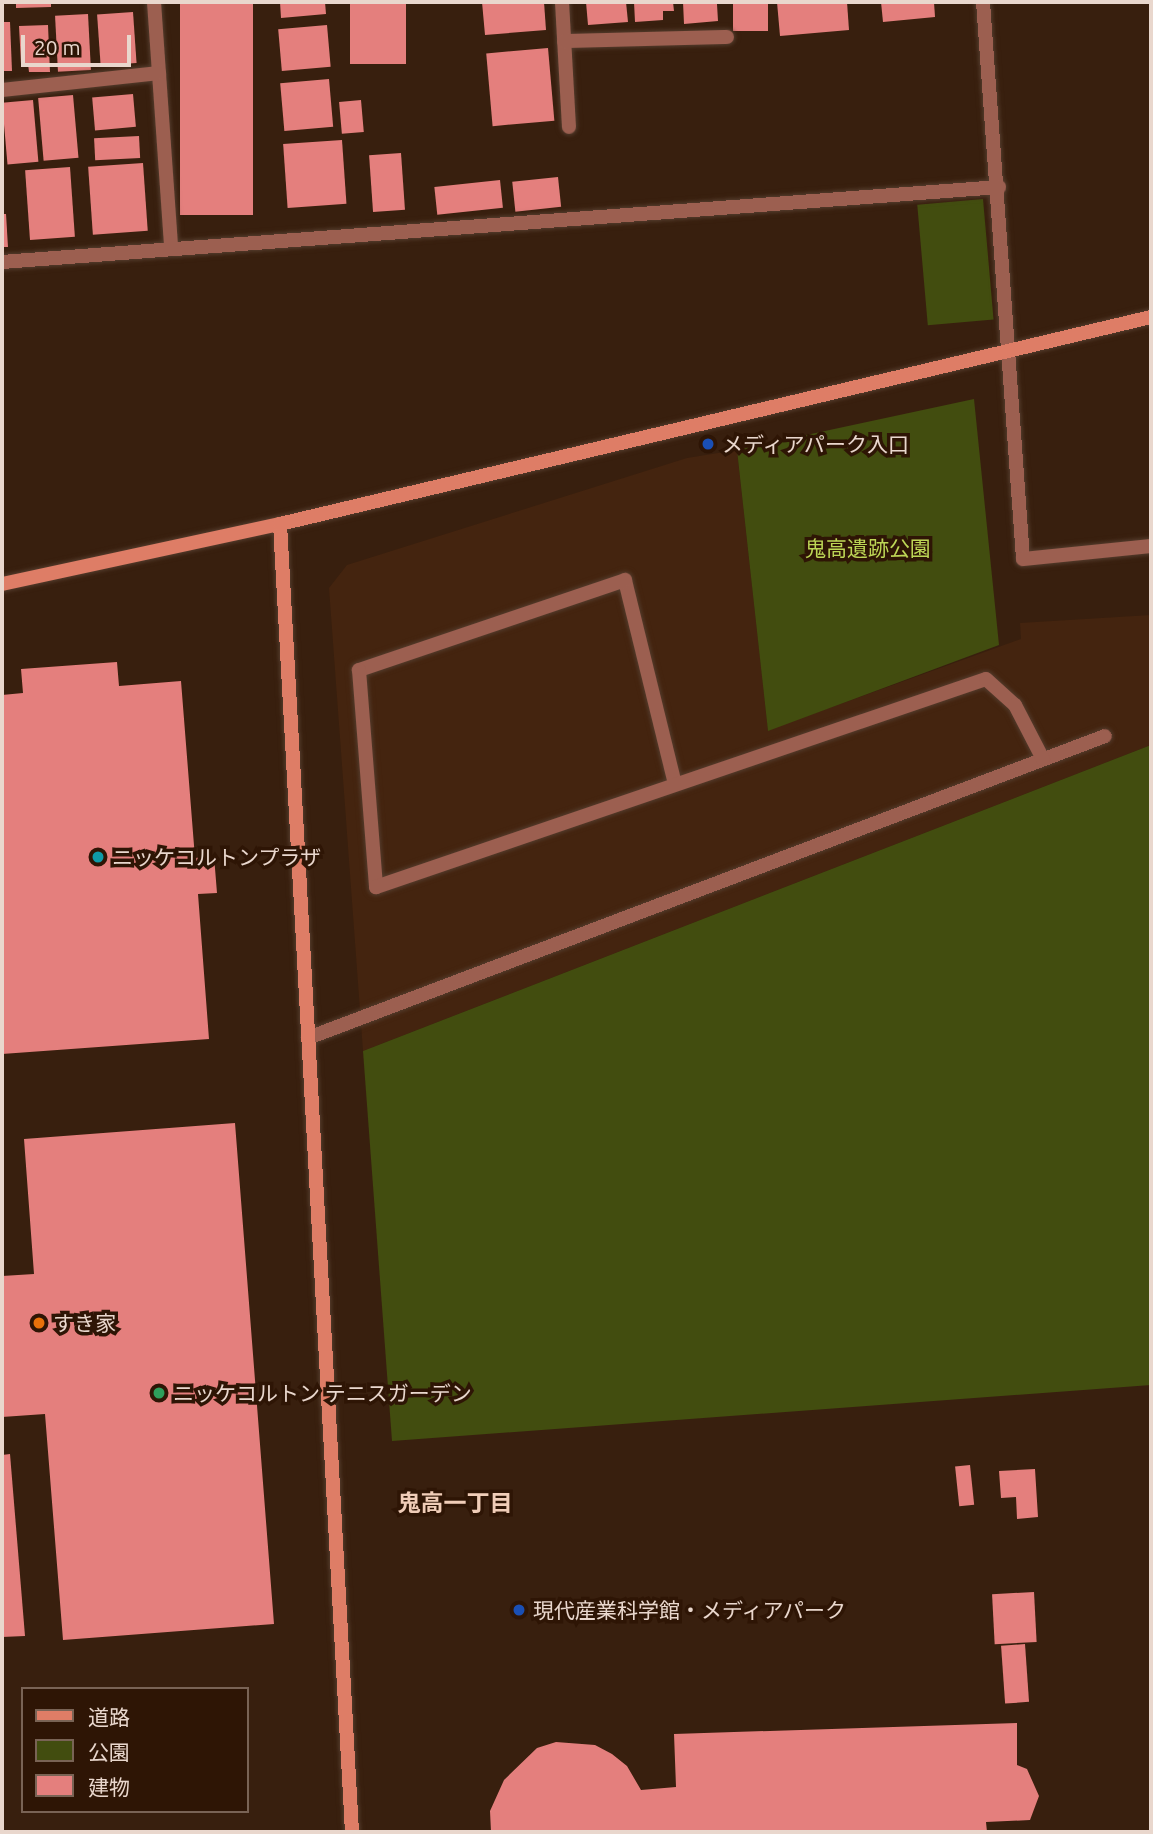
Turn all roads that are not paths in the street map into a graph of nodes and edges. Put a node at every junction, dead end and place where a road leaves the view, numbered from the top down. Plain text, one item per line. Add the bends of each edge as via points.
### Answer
1 (154, 2) edge
2 (562, 2) edge
3 (983, 2) edge
4 (727, 37) dead end
5 (565, 41) junction
6 (159, 73) junction
7 (2, 90) edge
8 (569, 127) dead end
9 (999, 187) junction
10 (171, 248) junction
11 (2, 262) edge
12 (1151, 317) edge
13 (1006, 351) junction
14 (280, 524) junction
15 (1151, 546) edge
16 (2, 584) edge
17 (1105, 736) dead end
18 (1043, 759) junction
19 (675, 784) junction
20 (308, 1038) junction
21 (352, 1832) edge

1 - 6 street
2 - 5 street
3 - 9 street
4 - 5 street
5 - 8 street
6 - 7 street
6 - 10 street
9 - 10 street
9 - 13 street
10 - 11 street
12 - 13 street
13 - 14 street
13 - 15 street via 1023,559
14 - 16 street
14 - 20 street
17 - 18 street
18 - 19 street via 1015,705 986,679
18 - 20 street
19 - 19 street via 376,887 359,670 625,580
20 - 21 street

